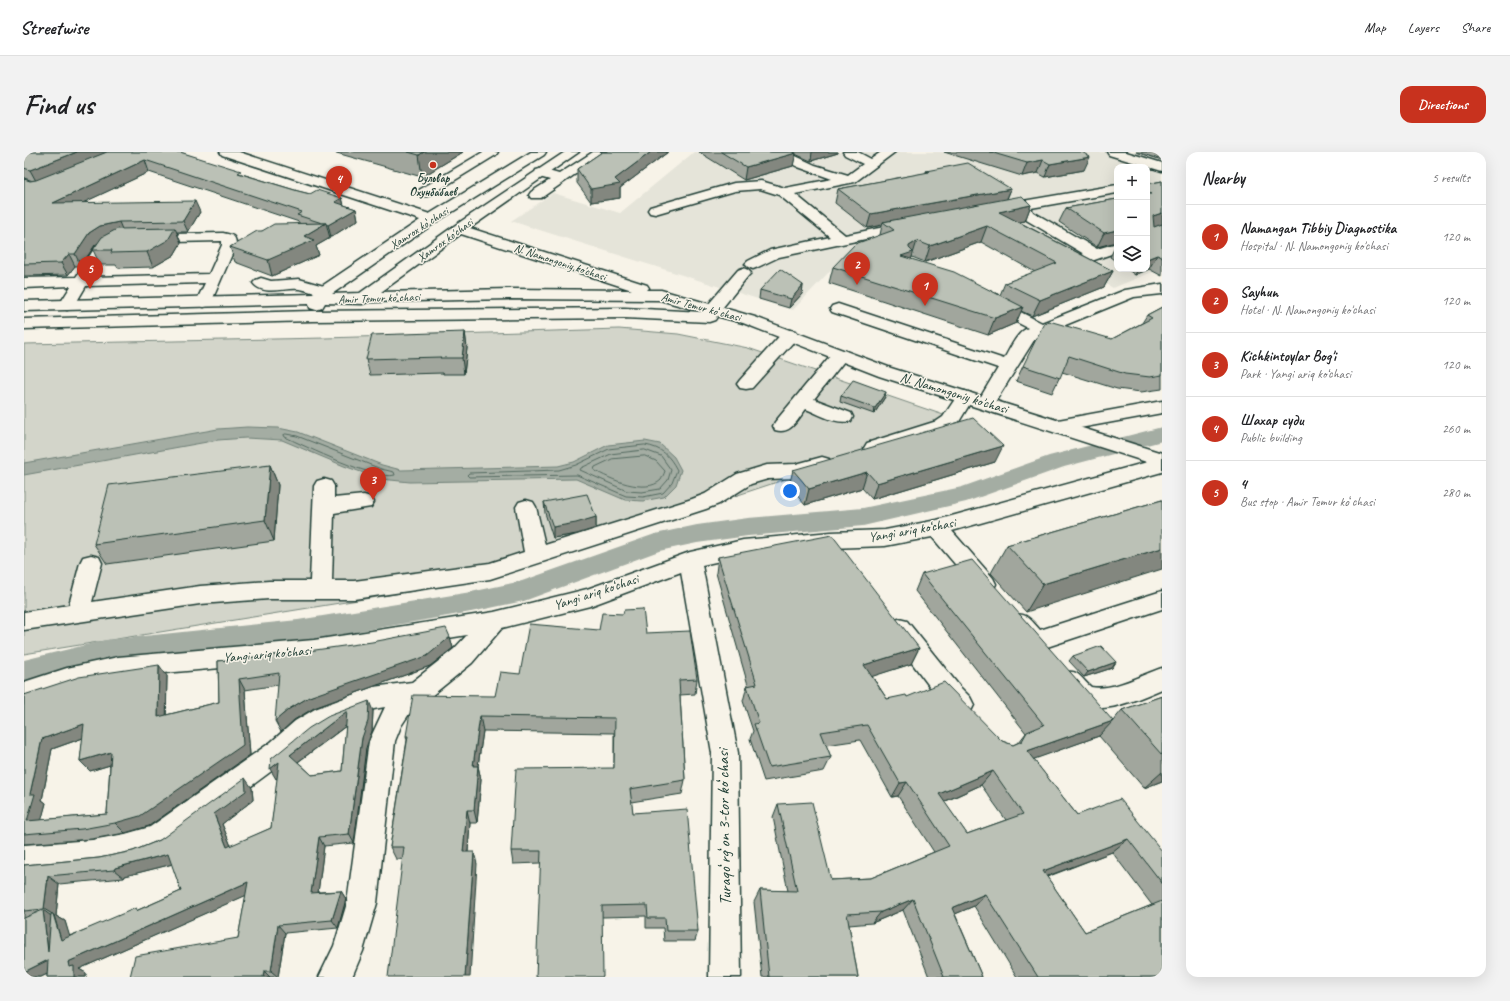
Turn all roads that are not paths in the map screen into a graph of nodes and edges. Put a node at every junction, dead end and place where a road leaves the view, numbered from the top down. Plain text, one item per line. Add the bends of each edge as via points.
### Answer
1 (227, 152) edge
2 (492, 152) edge
3 (537, 152) edge
4 (573, 152) edge
5 (601, 152) edge
6 (778, 152) edge
7 (849, 152) edge
8 (889, 152) edge
9 (1113, 152) edge
10 (872, 164) junction
11 (1162, 167) edge
12 (541, 173) junction
13 (561, 179) junction
14 (850, 179) junction
15 (1114, 190) edge
16 (784, 192) junction
17 (424, 193) dead end
18 (536, 195) dead end
19 (1024, 205) junction
20 (655, 210) dead end
21 (987, 211) edge
22 (431, 220) junction
23 (924, 223) edge
24 (460, 229) junction
25 (841, 239) junction
26 (1114, 248) edge
27 (1096, 255) junction
28 (1080, 262) edge
29 (215, 278) junction
30 (81, 281) junction
31 (24, 283) edge
32 (261, 283) dead end
33 (1162, 288) edge
34 (322, 295) junction
35 (662, 295) junction
36 (976, 296) edge
37 (364, 298) junction
38 (204, 302) junction
39 (67, 305) junction
40 (24, 306) edge
41 (714, 309) junction
42 (838, 309) dead end
43 (312, 316) junction
44 (749, 320) junction
45 (24, 324) edge
46 (1040, 328) junction
47 (790, 335) junction
48 (840, 355) junction
49 (1008, 366) junction
50 (746, 384) dead end
51 (965, 397) junction
52 (802, 401) junction
53 (986, 403) junction
54 (1162, 407) edge
55 (844, 417) dead end
56 (782, 426) dead end
57 (1058, 426) junction
58 (1162, 460) edge
59 (1162, 465) edge
60 (324, 486) dead end
61 (364, 502) dead end
62 (323, 507) junction
63 (526, 507) dead end
64 (937, 528) junction
65 (831, 540) junction
66 (536, 556) junction
67 (846, 558) edge
68 (690, 560) junction
69 (91, 563) dead end
70 (321, 590) junction
71 (1162, 600) edge
72 (78, 613) junction
73 (888, 614) edge
74 (24, 621) edge
75 (494, 622) junction
76 (1035, 641) junction
77 (1162, 678) edge
78 (418, 692) junction
79 (24, 693) edge
80 (979, 723) edge
81 (24, 859) edge
82 (335, 977) edge
83 (725, 977) edge

1 - 22 main road
2 - 17 main road
3 - 22 main road, Xamrox koʻchasi
4 - 12 main road, Xamrox ko'chasi
5 - 13 main road
6 - 14 main road via 808,168
7 - 10 main road
8 - 10 main road
9 - 11 main road
10 - 14 main road
12 - 13 main road
12 - 24 main road, Xamrox ko'chasi
13 - 18 main road
14 - 16 main road
15 - 19 main road
16 - 20 main road via 761,186 734,187
16 - 25 main road
19 - 21 main road
19 - 27 main road via 1028,215
22 - 34 main road, Xamrox koʻchasi
23 - 25 main road
24 - 35 main road, N. Namongoniy ko'chasi
24 - 37 main road, Xamrox ko'chasi
25 - 41 main road via 775,253 748,269
26 - 27 main road
27 - 28 main road
29 - 30 main road
29 - 30 main road via 229,244 229,239 223,237 124,239 111,242 101,249
29 - 38 main road
30 - 31 main road
30 - 39 main road
32 - 34 main road via 270,286 299,284
33 - 46 main road via 1131,293
34 - 37 main road, Amir Temur koʻchasi
34 - 38 main road, Amir Temur koʻchasi
34 - 43 main road
35 - 37 main road, Amir Temur koʻchasi via 509,294
35 - 41 main road, Amir Temur koʻchasi
36 - 46 main road
37 - 43 main road, Xamrox ko'chasi
38 - 39 main road, Amir Temur koʻchasi
39 - 40 main road, Amir Temur koʻchasi
41 - 44 main road, Amir Temur koʻchasi
42 - 49 main road
43 - 44 main road, Amir Temur koʻchasi via 624,312
43 - 45 main road, Amir Temur koʻchasi
44 - 47 main road, N. Namongoniy ko'chasi
46 - 49 main road via 1024,340
47 - 48 main road, N. Namongoniy ko'chasi
47 - 50 main road
48 - 51 main road, N. Namongoniy ko'chasi
48 - 52 main road
49 - 53 main road
51 - 53 main road, N. Namongoniy ko'chasi
51 - 66 main road via 950,421 944,425 812,468 767,472 744,479 698,504
52 - 55 main road
52 - 56 main road
53 - 57 main road, N. Namongoniy ko'chasi
54 - 57 main road
57 - 58 main road, N. Namongoniy ko'chasi
59 - 64 main road, Yangi ariq ko‘chasi
60 - 62 main road
61 - 62 main road
62 - 70 main road
63 - 66 main road
64 - 65 main road, Yangi ariq ko‘chasi via 885,538
64 - 76 main road
65 - 67 main road
65 - 68 main road, Yangi ariq ko‘chasi via 743,548
66 - 70 main road via 490,571 354,590
68 - 75 main road, Yangi ariq ko‘chasi via 590,597
68 - 83 main road, Turaqoʻrgʻon 3-tor koʻchasi via 725,753
69 - 72 main road
70 - 72 main road via 270,590 200,595
71 - 76 main road
72 - 74 main road
73 - 80 main road via 951,695
75 - 78 main road via 463,656
75 - 79 main road, Yangi ariq ko‘chasi via 314,650 118,666 67,678
76 - 77 main road via 1077,690 1093,699 1105,698
78 - 81 main road via 374,698 324,717 304,729 280,750 158,838 140,846 92,855
78 - 82 main road via 400,706 382,741 362,903 348,951

